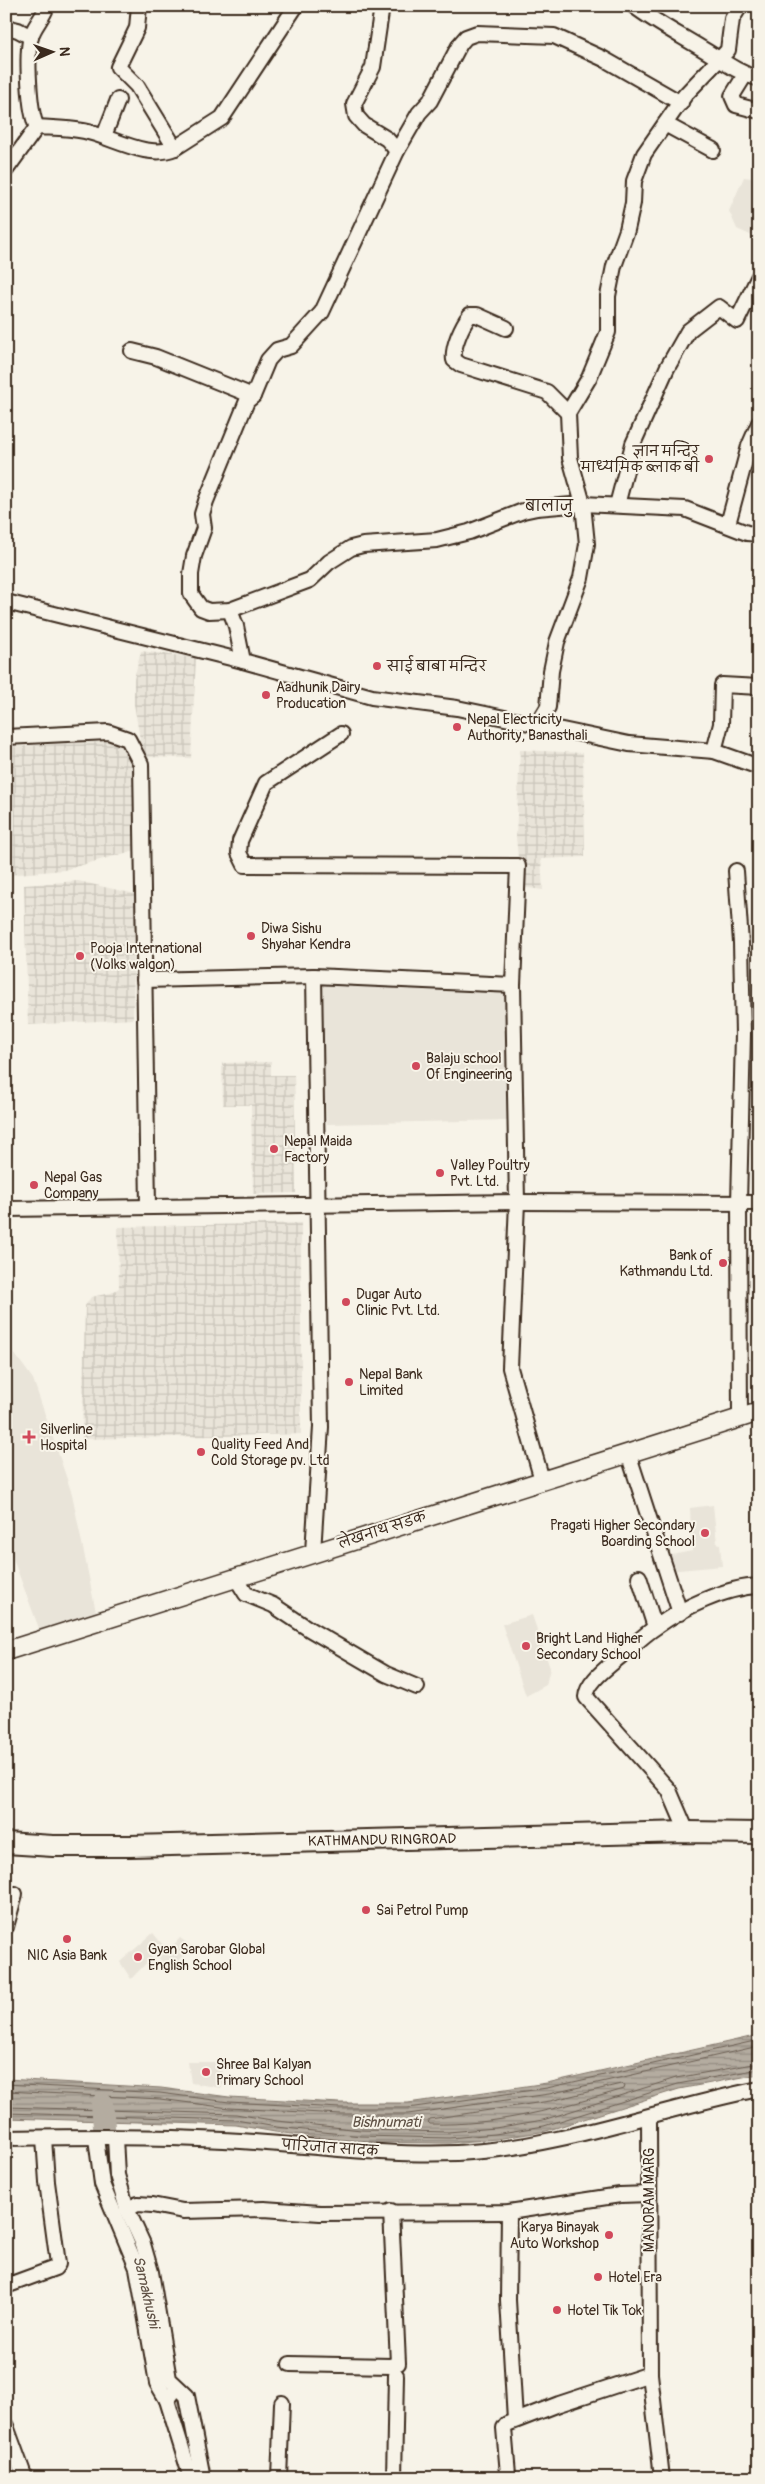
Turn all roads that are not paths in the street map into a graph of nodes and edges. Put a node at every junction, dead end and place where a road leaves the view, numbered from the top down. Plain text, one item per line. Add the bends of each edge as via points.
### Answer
1 (47, 6) edge
2 (139, 6) edge
3 (296, 6) edge
4 (382, 6) edge
5 (634, 6) edge
6 (740, 6) edge
7 (6, 27) edge
8 (31, 37) junction
9 (720, 61) junction
10 (752, 77) edge
11 (118, 100) dead end
12 (681, 103) junction
13 (759, 111) edge
14 (665, 124) junction
15 (37, 127) junction
16 (104, 136) junction
17 (175, 148) junction
18 (713, 150) dead end
19 (397, 151) junction
20 (6, 170) edge
21 (759, 276) edge
22 (506, 328) dead end
23 (132, 351) dead end
24 (254, 396) junction
25 (568, 413) junction
26 (759, 423) edge
27 (583, 504) junction
28 (618, 505) junction
29 (728, 524) junction
30 (759, 534) edge
31 (6, 602) edge
32 (230, 610) junction
33 (243, 661) junction
34 (759, 687) edge
35 (537, 725) junction
36 (341, 734) dead end
37 (6, 737) edge
38 (714, 751) junction
39 (759, 767) edge
40 (736, 871) dead end
41 (314, 976) junction
42 (144, 980) junction
43 (513, 986) junction
44 (517, 1202) junction
45 (739, 1203) junction
46 (759, 1203) edge
47 (148, 1206) junction
48 (318, 1206) junction
49 (6, 1209) edge
50 (759, 1412) edge
51 (740, 1418) junction
52 (628, 1453) junction
53 (542, 1480) junction
54 (313, 1552) junction
55 (639, 1577) dead end
56 (236, 1578) junction
57 (759, 1586) edge
58 (680, 1613) junction
59 (655, 1627) junction
60 (6, 1651) edge
61 (417, 1687) dead end
62 (687, 1832) junction
63 (759, 1832) edge
64 (6, 1843) edge
65 (15, 1894) dead end
66 (6, 1927) edge
67 (759, 2089) edge
68 (650, 2117) junction
69 (6, 2138) edge
70 (44, 2138) junction
71 (106, 2138) junction
72 (649, 2194) junction
73 (127, 2209) junction
74 (391, 2211) junction
75 (509, 2212) junction
76 (6, 2286) edge
77 (290, 2364) dead end
78 (650, 2374) junction
79 (396, 2375) dead end
80 (172, 2393) junction
81 (282, 2403) dead end
82 (515, 2420) junction
83 (6, 2426) edge
84 (508, 2474) dead end
85 (25, 2478) edge
86 (191, 2478) edge
87 (202, 2478) edge
88 (279, 2478) edge
89 (394, 2478) edge
90 (662, 2478) edge

1 - 8 street
2 - 17 street via 137,28 118,67 137,86
3 - 17 street via 222,118
4 - 19 street via 373,67 354,104 356,116 364,125 387,139
5 - 9 street
6 - 9 street via 732,19 728,50
7 - 8 street
8 - 15 street via 30,88 33,120
9 - 10 street
9 - 12 street
10 - 13 street via 732,96 736,105
11 - 16 street
12 - 14 street
12 - 19 street via 604,59 554,36 477,33 466,37 460,44 430,101
14 - 18 street
14 - 25 street via 644,154 634,181 627,230 614,266 608,296 608,332 589,378
15 - 16 street
15 - 20 street
16 - 17 street via 152,152
19 - 24 street via 322,312 291,346 277,350 268,360
21 - 28 street via 738,321 719,307 688,331 667,368 633,444
22 - 25 street via 470,315 453,354 454,360 547,392
23 - 24 street via 156,357
24 - 32 street via 247,401 236,424 206,501 202,514 204,528 191,574 191,594 201,608
25 - 27 street via 570,458
26 - 29 street via 749,446
27 - 28 street
27 - 32 street via 522,511 469,532 437,540 351,548 310,580
27 - 35 street via 587,544 582,578 557,642 548,707
28 - 29 street via 685,509
29 - 30 street via 747,533
31 - 33 street
32 - 33 street
33 - 35 street via 372,697 457,708
34 - 38 street via 722,685 721,724
35 - 38 street via 629,744
36 - 43 street via 266,783 240,841 239,853 245,865 518,866
37 - 42 street via 108,732 128,740 141,764
38 - 39 street
40 - 45 street via 743,1034
41 - 42 street
41 - 43 street
41 - 48 street
42 - 47 street
43 - 44 street
44 - 45 street
44 - 48 street
44 - 53 street via 510,1368
45 - 46 street
45 - 51 street
47 - 48 street
47 - 49 street
48 - 54 street via 321,1427
50 - 51 main road, लेखनाथ सडक
51 - 52 main road, लेखनाथ सडक
52 - 53 main road, लेखनाथ सडक
52 - 58 street
53 - 54 main road, लेखनाथ सडक
54 - 56 main road, लेखनाथ सडक
55 - 59 street
56 - 60 main road, लेखनाथ सडक
56 - 61 street via 246,1594 273,1605 386,1674
57 - 58 street via 735,1589
58 - 59 street
59 - 62 street via 600,1674 586,1693 586,1698 669,1790
62 - 63 highway, KATHMANDU RINGROAD
62 - 64 highway, KATHMANDU RINGROAD via 139,1845
65 - 66 street
67 - 68 street, पारिजात सादक
68 - 71 street, पारिजात सादक via 525,2145 456,2153 391,2152 225,2140
68 - 72 street, MANORAM MARG
69 - 70 street, पारिजात सादक
70 - 71 street, पारिजात सादक
70 - 76 street via 58,2264 55,2268
71 - 73 street
71 - 80 street via 102,2184 137,2268 157,2383
72 - 75 street via 620,2195
72 - 78 street, MANORAM MARG
73 - 74 street via 138,2204 152,2204 183,2211
73 - 80 street via 151,2272
74 - 75 street
74 - 77 street via 398,2363 392,2366
75 - 82 street via 508,2300
78 - 82 street
78 - 90 street, MANORAM MARG
79 - 89 street
80 - 86 street
80 - 87 street via 187,2396
81 - 88 street
82 - 84 street via 504,2428
83 - 85 street

